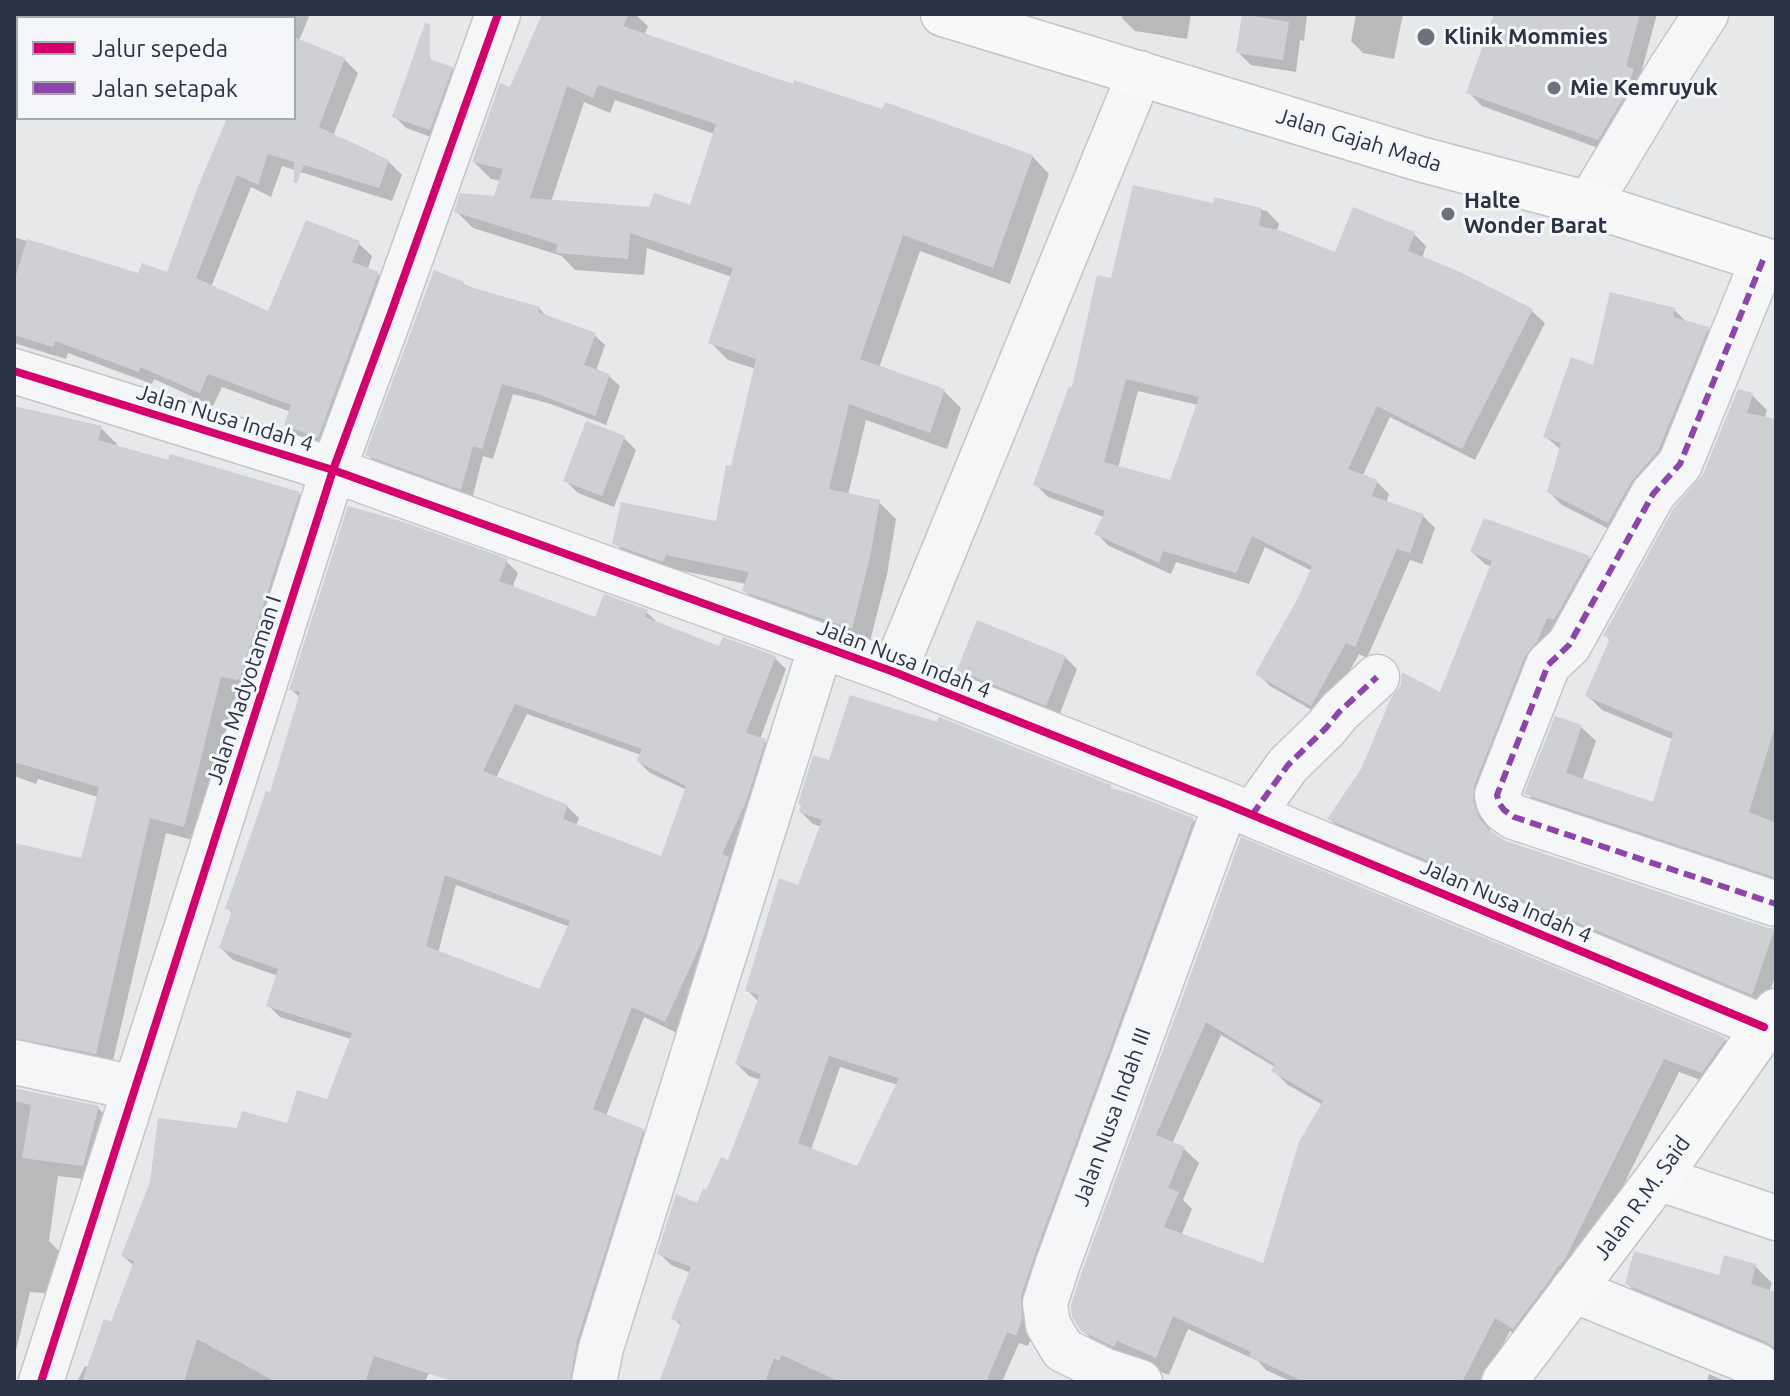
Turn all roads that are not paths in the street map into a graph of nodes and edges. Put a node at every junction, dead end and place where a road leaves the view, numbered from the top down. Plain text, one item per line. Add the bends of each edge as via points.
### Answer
1 (498, 14) edge
2 (1706, 14) edge
3 (955, 16) edge
4 (1140, 73) junction
5 (1589, 204) junction
6 (1770, 262) edge
7 (14, 371) edge
8 (333, 470) junction
9 (821, 646) junction
10 (894, 672) junction
11 (1377, 677) dead end
12 (1239, 810) junction
13 (1776, 904) edge
14 (1770, 1019) edge
15 (14, 1062) edge
16 (135, 1088) junction
17 (1658, 1178) junction
18 (1776, 1218) edge
19 (1573, 1290) junction
20 (1757, 1365) dead end
21 (1505, 1381) edge
22 (41, 1382) edge
23 (594, 1382) edge
24 (1140, 1382) edge

1 - 8 street, Jalan Madyotaman I
2 - 5 street
3 - 4 main road, Jalan Gajah Mada
4 - 5 main road, Jalan Gajah Mada via 1420,159
4 - 10 street
5 - 6 main road, Jalan Gajah Mada
6 - 13 street via 1680,464 1653,494 1569,645 1548,665 1497,795 1514,817
7 - 8 street, Jalan Nusa Indah 4
8 - 9 street, Jalan Nusa Indah 4
8 - 16 street, Jalan Madyotaman I
9 - 10 street, Jalan Nusa Indah 4
9 - 23 street
10 - 12 street, Jalan Nusa Indah 4
11 - 12 street, Jalan Nusa Indah III
12 - 14 street, Jalan Nusa Indah 4
12 - 24 street, Jalan Nusa Indah III via 1045,1303 1048,1325 1063,1350
14 - 17 main road, Jalan R.M. Said
15 - 16 street
16 - 22 street, Jalan Madyotaman I
17 - 18 street
17 - 19 main road, Jalan R.M. Said
19 - 20 street
19 - 21 main road, Jalan R.M. Said

